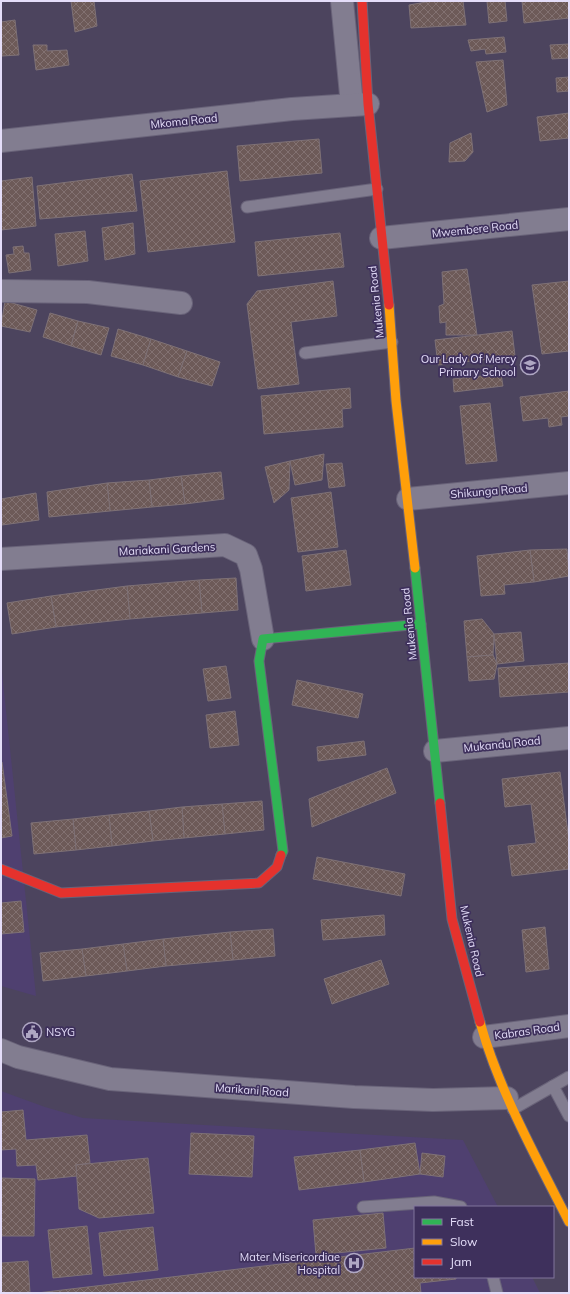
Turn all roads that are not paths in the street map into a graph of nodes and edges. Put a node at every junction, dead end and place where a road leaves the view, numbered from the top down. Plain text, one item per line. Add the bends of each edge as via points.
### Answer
1 (342, 1) edge
2 (362, 1) edge
3 (360, 104) junction
4 (1, 141) edge
5 (377, 189) junction
6 (247, 207) dead end
7 (569, 219) edge
8 (381, 238) junction
9 (1, 291) edge
10 (180, 303) dead end
11 (392, 342) junction
12 (305, 353) dead end
13 (569, 483) edge
14 (408, 498) junction
15 (1, 558) edge
16 (421, 624) junction
17 (264, 639) junction
18 (569, 738) edge
19 (434, 751) junction
20 (1, 869) edge
21 (569, 1026) edge
22 (484, 1037) junction
23 (1, 1050) edge
24 (569, 1077) edge
25 (553, 1086) junction
26 (510, 1104) junction
27 (569, 1116) edge
28 (569, 1192) edge
29 (558, 1203) junction
30 (459, 1206) edge
31 (363, 1207) dead end
32 (569, 1222) edge
33 (493, 1278) edge
34 (497, 1293) edge

1 - 3 street
2 - 3 street, Mukenia Road
3 - 4 street, Mkoma Road
3 - 5 street, Mukenia Road
5 - 6 lane
5 - 8 street, Mukenia Road
7 - 8 street, Mwembere Road
8 - 11 street, Mukenia Road
9 - 10 street via 88,292
11 - 12 lane
11 - 14 street, Mukenia Road via 396,401
13 - 14 street, Shikunga Road
14 - 16 street, Mukenia Road
15 - 17 street, Mariakani Gardens via 225,545 246,555
16 - 17 street
16 - 19 street, Mukenia Road
17 - 20 street via 259,661 283,851 277,867 259,883 61,893
18 - 19 street, Mukandu Road
19 - 22 street, Mukenia Road via 452,919
21 - 22 street, Kabras Road
22 - 26 street, Mukenia Road
23 - 26 street, Marikani Road via 18,1057 110,1079 354,1097
24 - 25 lane
25 - 26 lane
25 - 27 lane
26 - 29 street, Mukenia Road
28 - 29 lane
29 - 32 street, Mukenia Road
30 - 31 lane via 434,1202
33 - 34 lane

